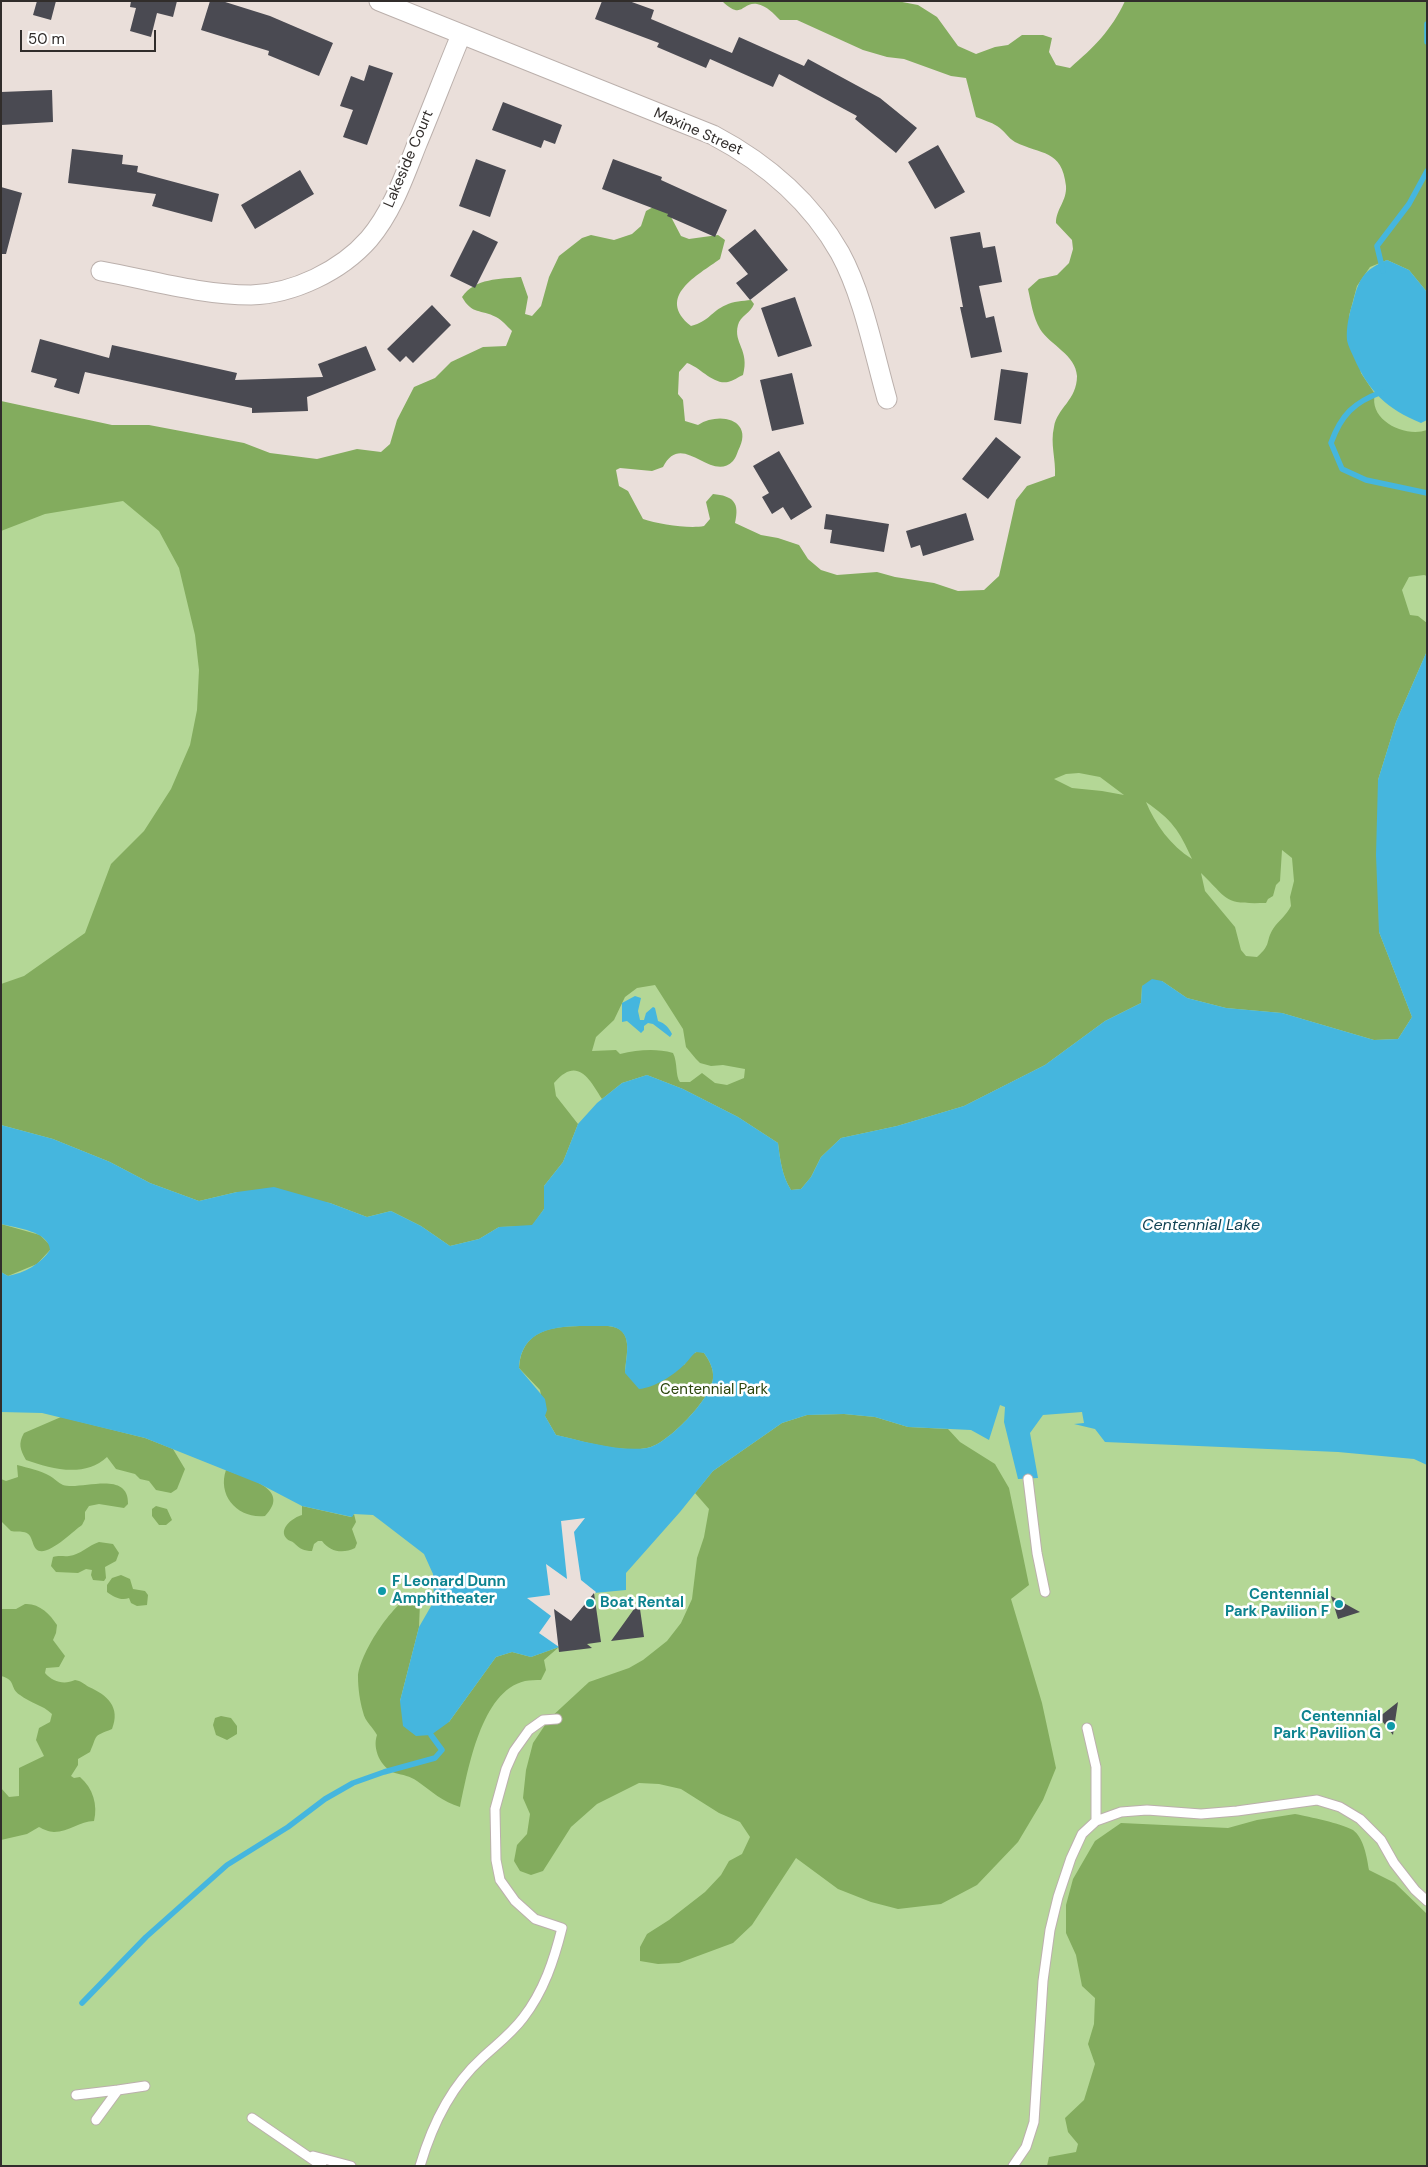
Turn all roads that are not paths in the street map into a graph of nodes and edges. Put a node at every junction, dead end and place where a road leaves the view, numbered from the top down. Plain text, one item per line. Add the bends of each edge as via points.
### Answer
1 (379, 1) edge
2 (461, 35) junction
3 (101, 271) dead end
4 (887, 398) dead end
5 (1028, 1479) dead end
6 (1045, 1592) dead end
7 (557, 1719) dead end
8 (1087, 1728) dead end
9 (1096, 1821) junction
10 (1427, 1901) edge
11 (145, 2086) dead end
12 (118, 2090) junction
13 (76, 2095) dead end
14 (252, 2118) dead end
15 (96, 2120) dead end
16 (305, 2154) junction
17 (322, 2166) edge
18 (351, 2166) edge
19 (420, 2166) edge
20 (1013, 2166) edge

1 - 2 street, Maxine Street
2 - 3 street, Lakeside Court via 398,191 368,239 342,262 313,280 253,295 222,294
2 - 4 street, Maxine Street via 713,135 773,172 800,199 841,254 858,298
5 - 6 lane
7 - 19 lane via 543,1720 529,1730 514,1751 495,1809 496,1860 500,1880 515,1901 535,1920 562,1928 552,1965 523,2018 460,2080 442,2108
8 - 9 lane via 1096,1767
9 - 10 lane via 1120,1812 1147,1810 1201,1814 1317,1800 1340,1807 1360,1819 1381,1840 1399,1870
9 - 20 lane via 1082,1834 1071,1858 1050,1930 1043,1981 1034,2122 1026,2147
11 - 12 lane
12 - 13 lane
12 - 15 lane
14 - 16 lane
16 - 17 lane
16 - 18 lane

